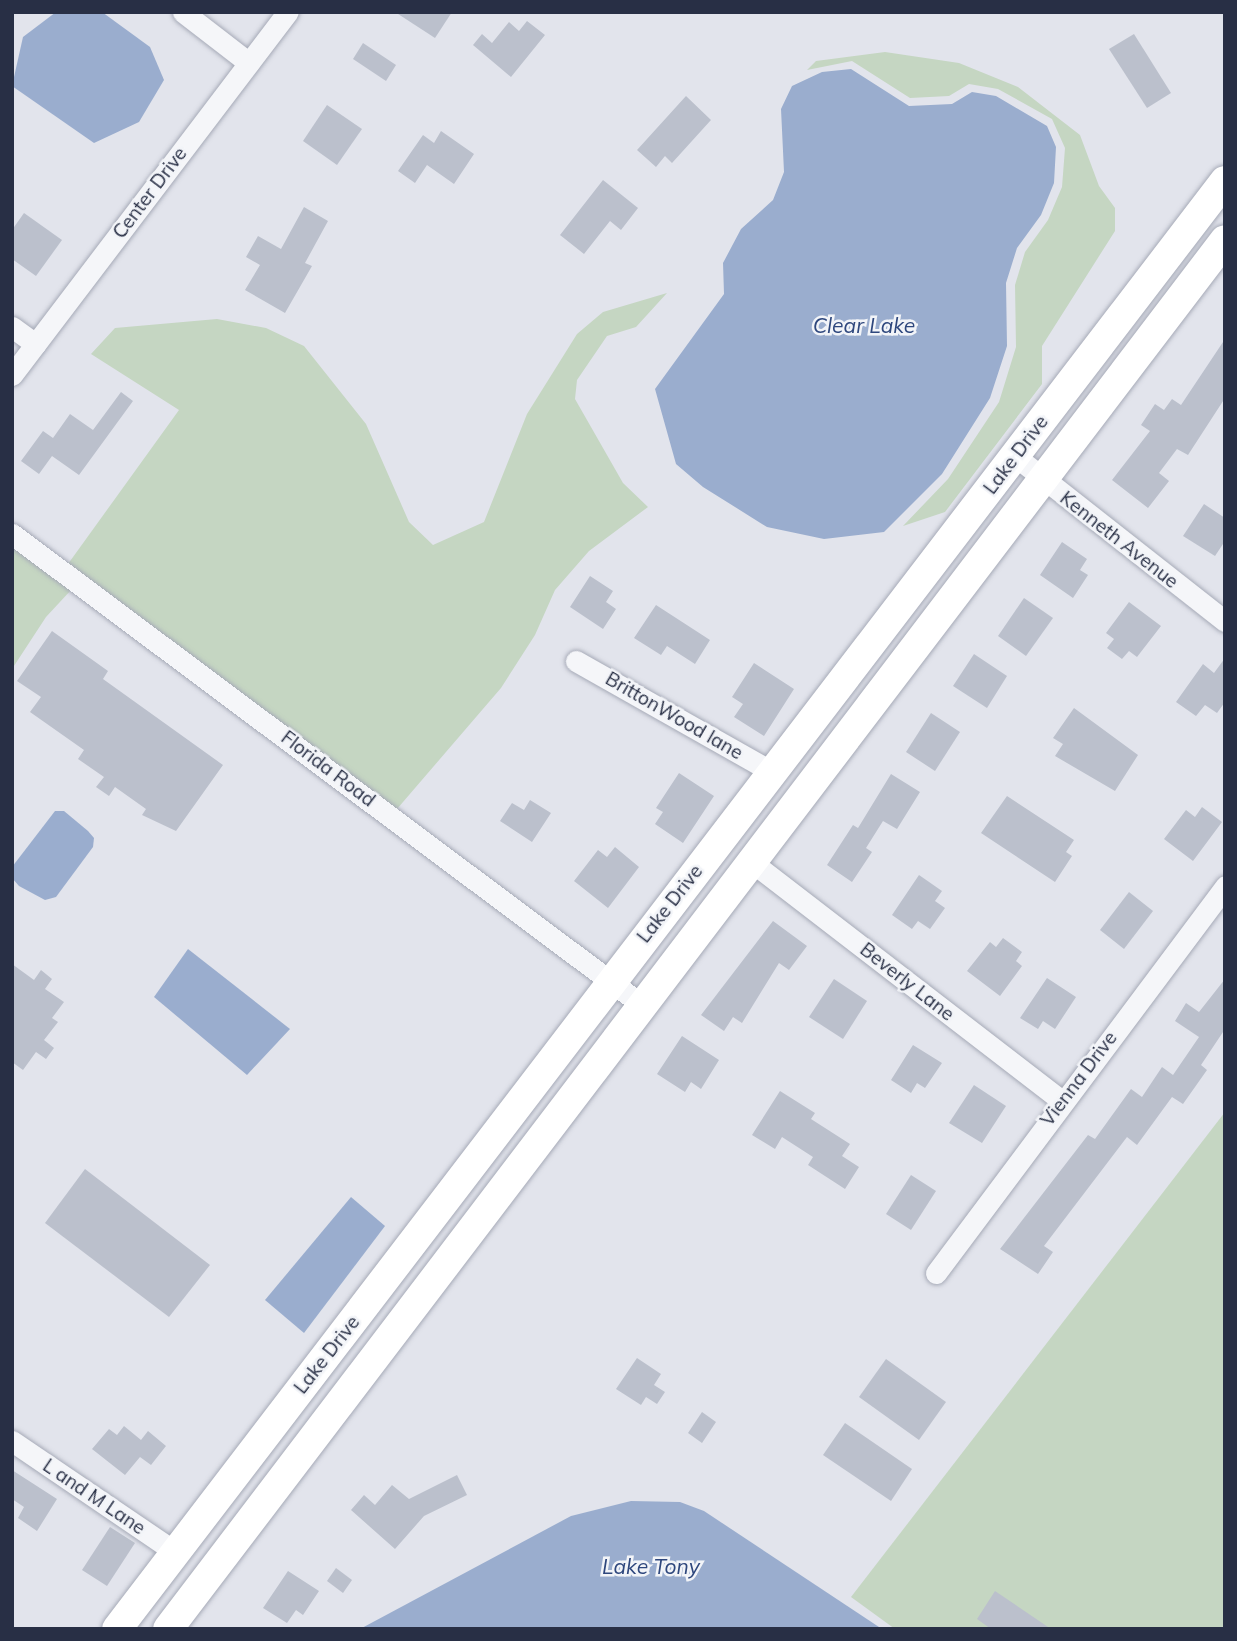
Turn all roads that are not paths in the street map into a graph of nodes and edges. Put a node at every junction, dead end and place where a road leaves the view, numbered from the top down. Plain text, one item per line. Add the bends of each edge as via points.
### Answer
1 (183, 12) edge
2 (288, 12) edge
3 (249, 63) junction
4 (1225, 181) edge
5 (1225, 240) edge
6 (12, 327) edge
7 (35, 344) junction
8 (12, 375) edge
9 (1015, 456) junction
10 (1042, 480) junction
11 (12, 534) edge
12 (1225, 621) edge
13 (576, 661) dead end
14 (772, 772) junction
15 (753, 863) junction
16 (1225, 886) edge
17 (611, 980) junction
18 (642, 1005) junction
19 (1062, 1101) junction
20 (936, 1273) dead end
21 (357, 1317) junction
22 (389, 1339) junction
23 (282, 1412) junction
24 (12, 1441) edge
25 (177, 1553) junction
26 (117, 1629) edge
27 (158, 1629) edge
28 (168, 1629) edge

1 - 3 street
2 - 3 street, Center Drive
3 - 7 street, Center Drive
4 - 9 main road, Lake Drive
5 - 10 main road, Lake Drive
6 - 7 street
7 - 8 street, Center Drive
9 - 10 street, Kenneth Avenue
9 - 14 main road, Lake Drive
10 - 12 street, Kenneth Avenue
10 - 15 main road, Lake Drive
11 - 17 street, Florida Road
13 - 14 street, BrittonWood lane
14 - 17 main road, Lake Drive
15 - 18 main road, Lake Drive
15 - 19 street, Beverly Lane
16 - 19 street, Vienna Drive
17 - 18 street, Florida Road
17 - 21 main road, Lake Drive
18 - 22 main road, Lake Drive
19 - 20 street, Vienna Drive
21 - 22 main road
21 - 23 main road, Lake Drive
22 - 28 main road, Lake Drive
23 - 25 main road, Lake Drive
23 - 27 main road via 289,1440 282,1454 178,1589
24 - 25 street, L and M Lane
25 - 26 main road, Lake Drive

